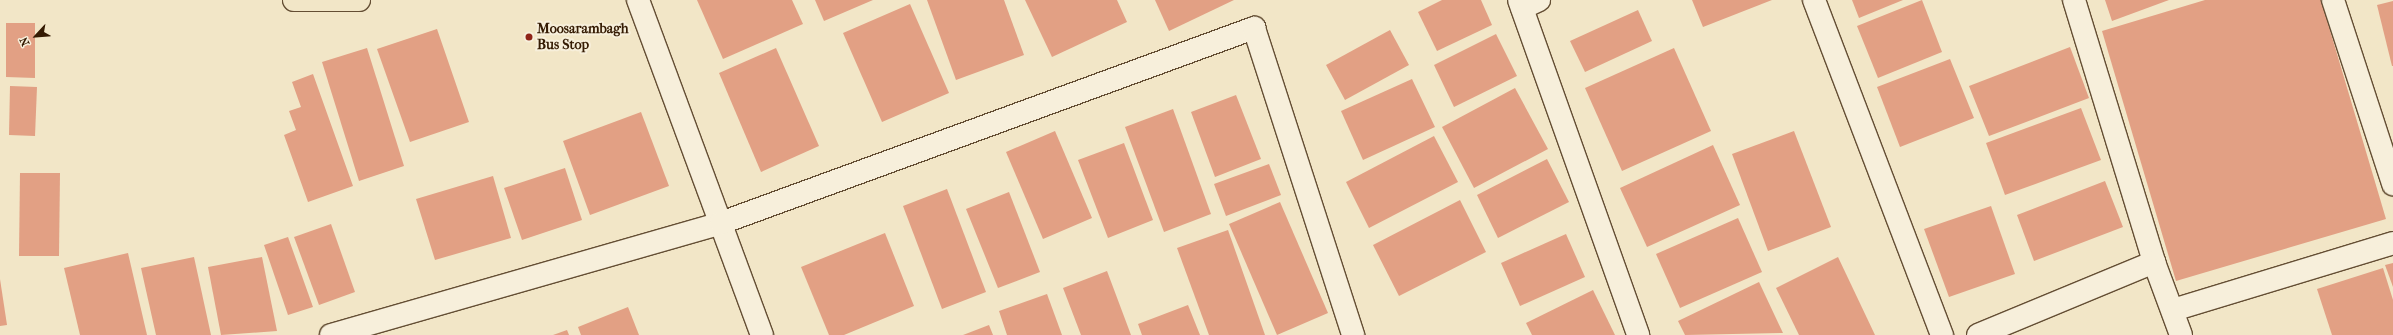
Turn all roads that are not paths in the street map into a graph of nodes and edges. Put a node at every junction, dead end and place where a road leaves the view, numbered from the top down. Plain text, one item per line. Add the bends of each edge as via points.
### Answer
1 (294, 0) edge
2 (359, 0) edge
3 (638, 0) edge
4 (1814, 0) edge
5 (2074, 0) edge
6 (2333, 0) edge
7 (1527, 3) edge
8 (2393, 184) edge
9 (721, 223) junction
10 (2393, 243) edge
11 (2154, 262) junction
12 (2173, 310) junction
13 (331, 335) edge
14 (762, 335) edge
15 (1353, 335) edge
16 (1638, 335) edge
17 (1942, 335) edge
18 (1978, 335) edge
19 (2181, 335) edge

1 - 2 main road
3 - 9 street
4 - 17 street
5 - 11 street
6 - 8 street
7 - 16 street
9 - 13 street
9 - 14 street
9 - 15 street via 1254,28
10 - 12 street
11 - 12 street
11 - 18 street
12 - 19 street

